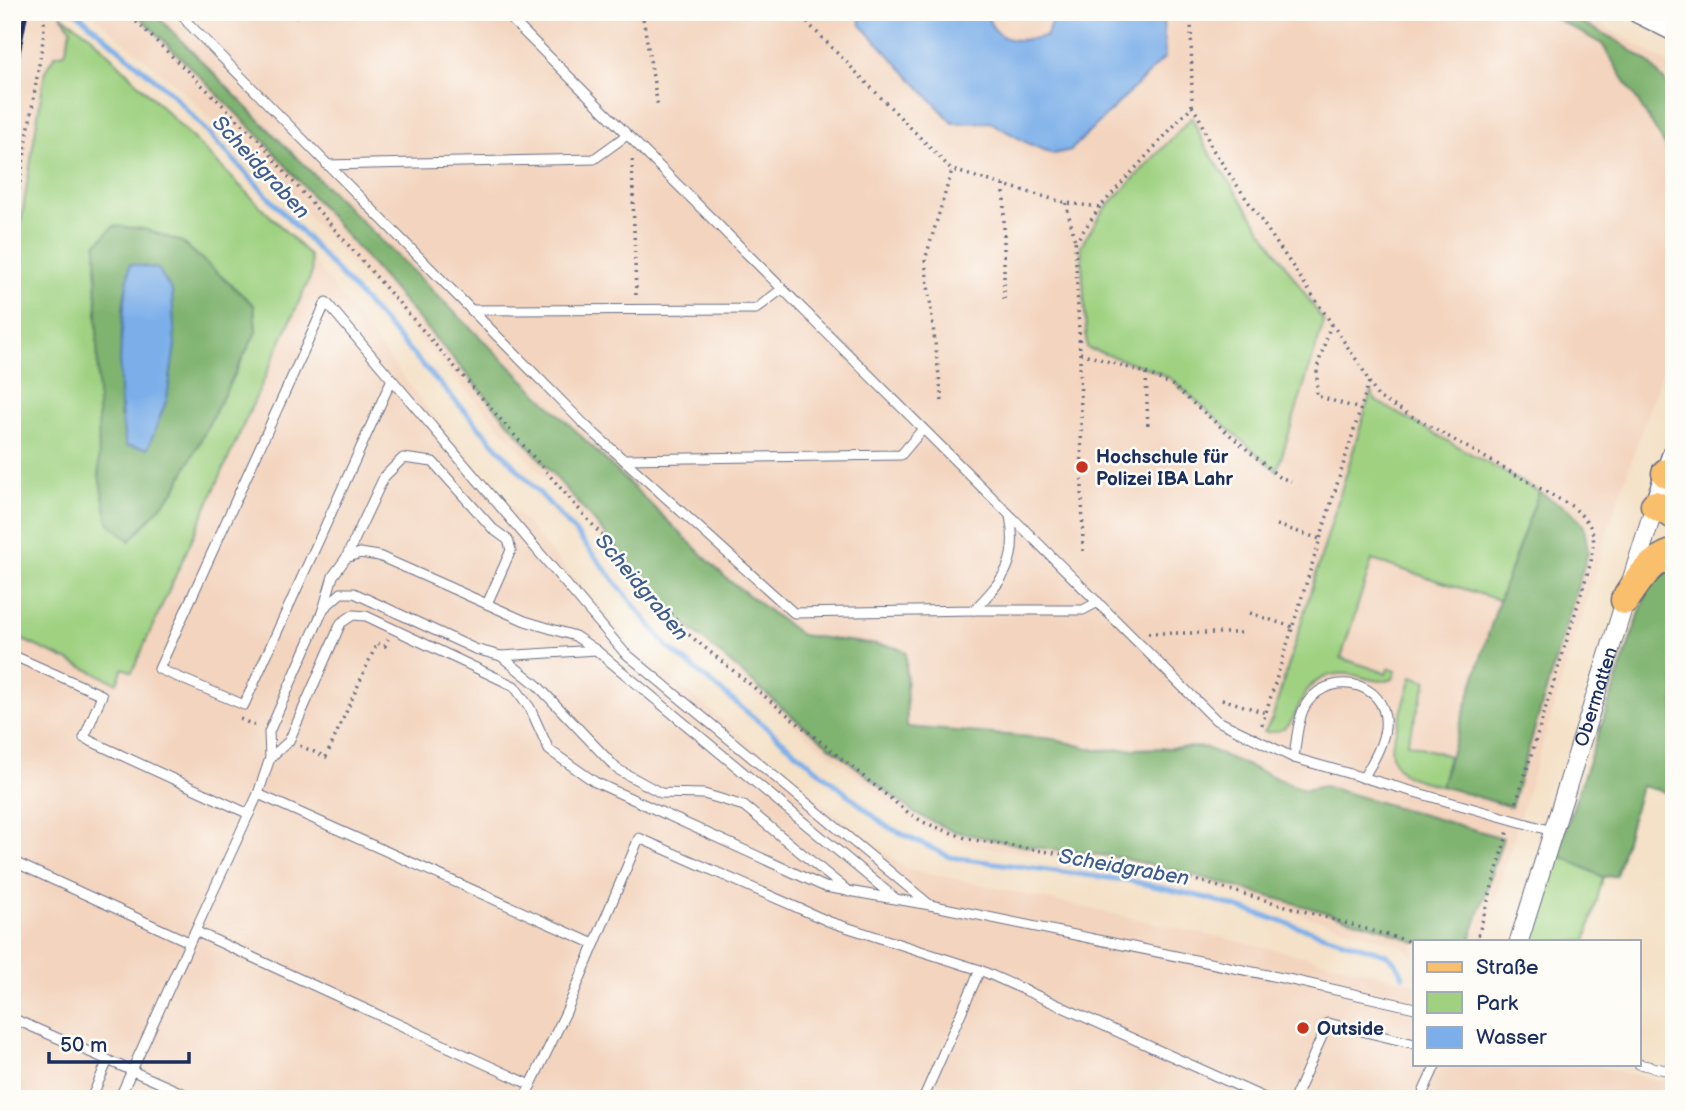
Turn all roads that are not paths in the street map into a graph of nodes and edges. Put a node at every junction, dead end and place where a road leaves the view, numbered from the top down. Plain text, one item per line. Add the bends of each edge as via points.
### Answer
1 (298, 12) edge
2 (504, 12) edge
3 (1638, 12) edge
4 (181, 13) edge
5 (1674, 30) edge
6 (627, 135) junction
7 (327, 165) junction
8 (782, 289) junction
9 (471, 310) junction
10 (391, 381) junction
11 (923, 429) junction
12 (624, 459) junction
13 (1671, 468) edge
14 (1664, 510) edge
15 (1010, 515) junction
16 (1674, 553) edge
17 (346, 558) junction
18 (1625, 600) junction
19 (1098, 602) junction
20 (487, 604) junction
21 (323, 610) junction
22 (974, 610) junction
23 (596, 650) junction
24 (12, 655) edge
25 (501, 656) junction
26 (270, 758) junction
27 (1294, 758) junction
28 (1363, 778) junction
29 (258, 794) junction
30 (249, 814) junction
31 (1552, 831) junction
32 (12, 861) edge
33 (850, 893) junction
34 (897, 900) junction
35 (930, 905) junction
36 (195, 931) junction
37 (1518, 940) edge
38 (190, 942) junction
39 (594, 944) junction
40 (980, 970) junction
41 (1413, 1009) edge
42 (12, 1018) edge
43 (1413, 1044) edge
44 (108, 1060) junction
45 (1640, 1064) edge
46 (1435, 1066) edge
47 (132, 1070) junction
48 (1674, 1072) edge
49 (531, 1084) junction
50 (91, 1099) edge
51 (119, 1099) edge
52 (196, 1099) edge
53 (524, 1099) edge
54 (923, 1099) edge
55 (1267, 1099) edge
56 (1294, 1099) edge
57 (1420, 1099) edge

1 - 4 lane
2 - 6 lane
3 - 5 street
4 - 7 lane
6 - 7 lane via 594,159
6 - 8 lane
7 - 9 lane
8 - 9 lane via 756,309
8 - 11 lane
9 - 12 lane
10 - 10 lane via 326,302 159,669 243,705
10 - 35 lane via 624,652
11 - 12 lane via 901,455
11 - 15 lane
12 - 22 lane via 794,613
13 - 14 street, Obermatten
14 - 18 street, Obermatten
15 - 19 lane
15 - 22 lane via 1014,537 1010,562 1001,582
16 - 18 main road via 1643,572
17 - 20 lane via 360,553 379,556
17 - 20 lane via 384,477 403,458 433,462 508,540 511,550
17 - 21 lane via 333,576
18 - 31 street, Obermatten
19 - 22 lane via 1083,610
19 - 27 lane via 1216,720
20 - 23 lane via 575,636
21 - 25 lane via 341,593 354,593 475,649
21 - 26 lane via 269,732
23 - 25 lane
23 - 34 lane
24 - 30 lane via 102,695 84,737
25 - 33 lane via 537,685 617,769 661,793 704,794 744,806
26 - 29 lane
26 - 33 lane via 289,741 341,623 353,615 366,616 514,686 550,750 595,782 825,887
27 - 28 lane
27 - 28 lane via 1303,710 1317,692 1339,684 1367,688 1380,701 1385,730
28 - 31 lane
29 - 30 lane
29 - 39 lane
30 - 36 lane
31 - 37 street, Obermatten
32 - 38 lane
33 - 34 lane
34 - 35 lane
35 - 41 lane via 1292,979
36 - 38 lane
36 - 49 lane
38 - 47 lane
39 - 40 lane via 639,838 830,922
39 - 49 lane
40 - 54 lane
40 - 55 lane
42 - 44 lane
43 - 56 lane via 1328,1023
44 - 47 lane
44 - 50 lane
45 - 48 lane
46 - 57 lane
47 - 51 lane
47 - 52 lane
49 - 53 lane

